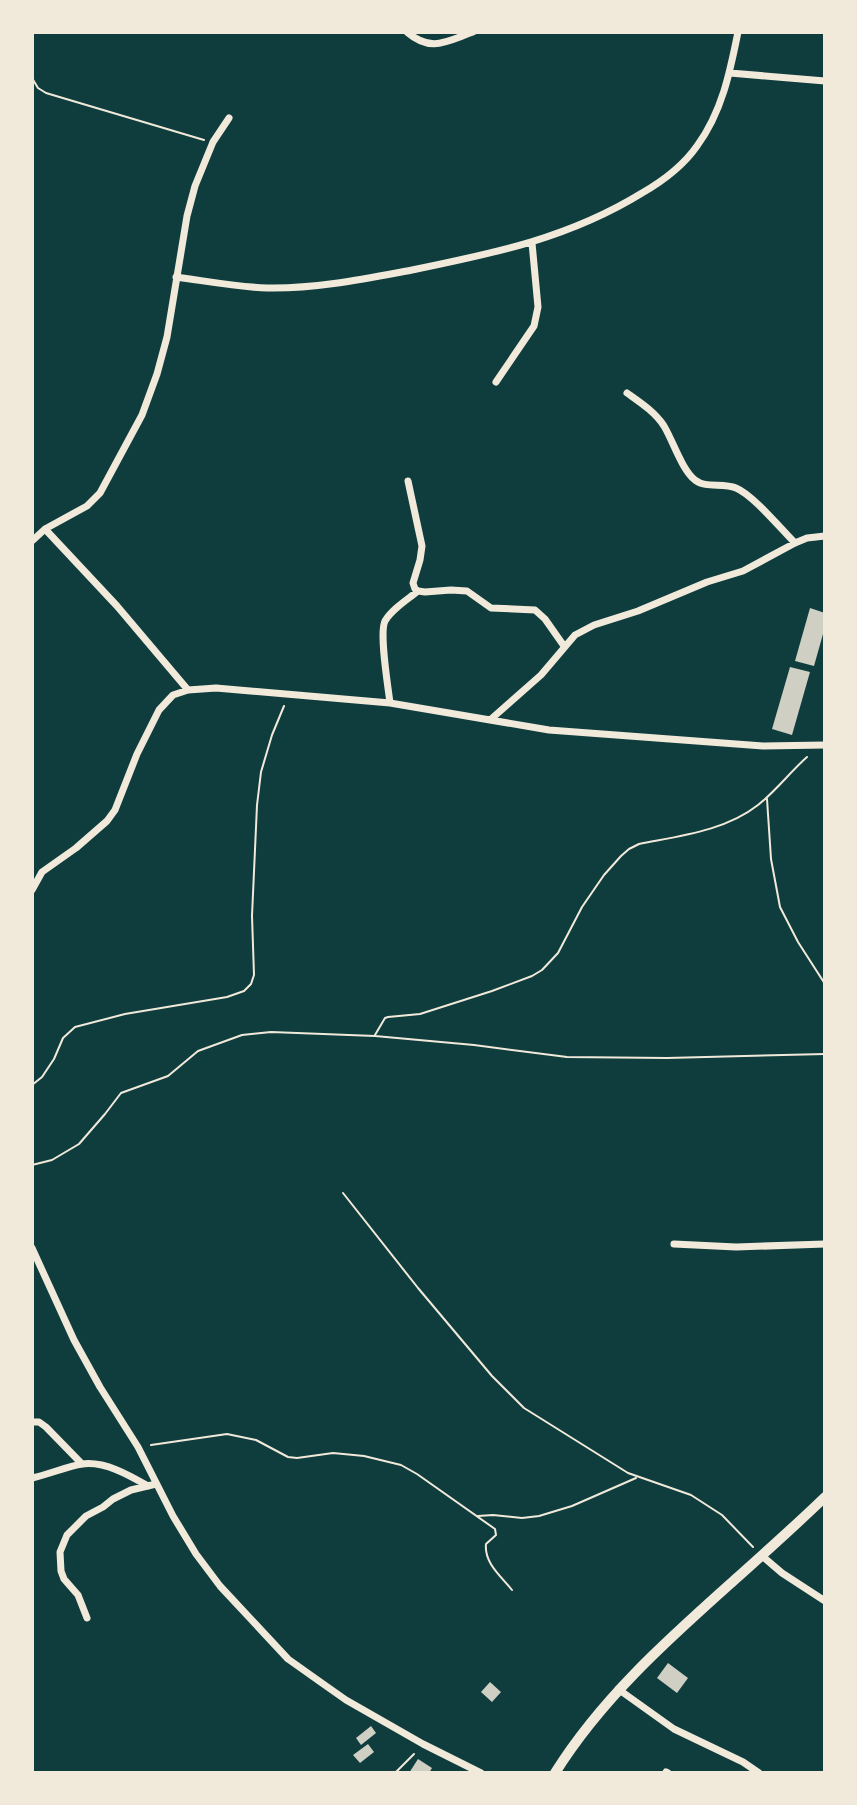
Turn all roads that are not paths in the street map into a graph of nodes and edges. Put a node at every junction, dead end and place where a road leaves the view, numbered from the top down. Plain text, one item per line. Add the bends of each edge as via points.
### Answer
1 (407, 32) edge
2 (473, 32) edge
3 (738, 32) edge
4 (730, 73) junction
5 (825, 81) edge
6 (229, 118) dead end
7 (532, 243) junction
8 (176, 277) junction
9 (496, 382) dead end
10 (627, 393) dead end
11 (408, 481) dead end
12 (45, 529) junction
13 (825, 536) edge
14 (32, 541) edge
15 (795, 543) junction
16 (418, 591) junction
17 (564, 646) junction
18 (188, 690) junction
19 (390, 703) junction
20 (490, 720) junction
21 (823, 743) edge
22 (32, 890) edge
23 (674, 1244) dead end
24 (825, 1244) edge
25 (32, 1248) edge
26 (32, 1422) edge
27 (82, 1464) junction
28 (32, 1478) edge
29 (152, 1485) junction
30 (825, 1497) edge
31 (762, 1556) junction
32 (825, 1601) edge
33 (87, 1618) dead end
34 (618, 1689) junction
35 (481, 1773) edge
36 (555, 1773) edge
37 (759, 1773) edge

1 - 2 street via 427,45
3 - 4 street
4 - 5 street
4 - 7 street via 716,115 696,148 665,180 590,222
6 - 8 street via 203,161
7 - 8 street via 338,284 266,288
7 - 9 street via 538,307 534,326
8 - 12 street via 167,337 142,415 100,493
10 - 15 street via 662,423 695,481 738,488
11 - 16 street via 422,546 413,583
12 - 14 street
12 - 18 street
13 - 15 street
15 - 17 street via 743,571 594,625
16 - 17 street via 461,590 496,610 535,610
16 - 19 street via 383,625
17 - 20 street via 541,675
18 - 19 street
18 - 22 street via 173,695 159,710 107,821 42,872
19 - 20 street
20 - 21 street via 549,730 763,746
23 - 24 street
25 - 29 street via 74,1340 138,1447
26 - 27 street via 46,1427
27 - 28 street
27 - 29 street via 102,1465
29 - 33 street via 122,1494 86,1516 62,1544 61,1571
29 - 35 street via 220,1586 288,1659 346,1700
30 - 31 main road
31 - 32 street
31 - 34 main road
34 - 36 main road
34 - 37 street via 674,1729

